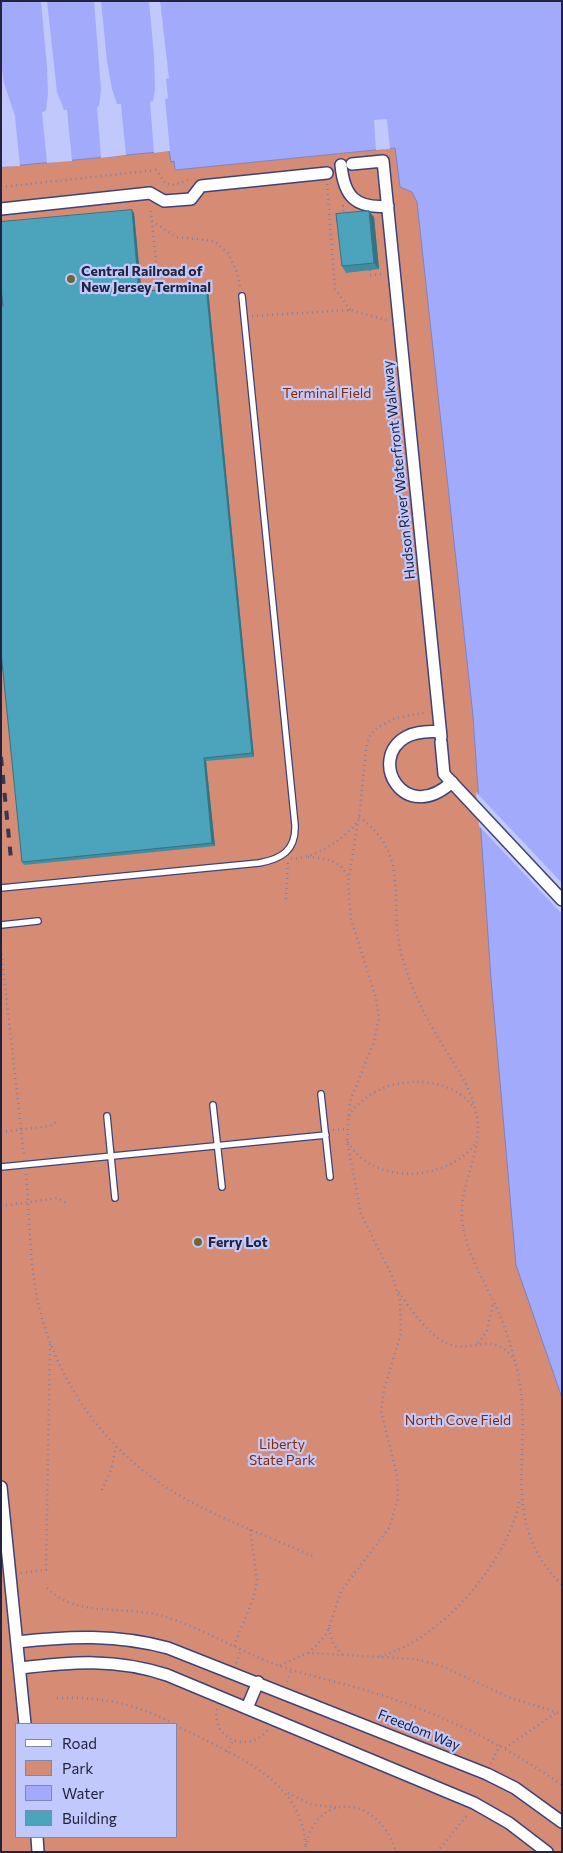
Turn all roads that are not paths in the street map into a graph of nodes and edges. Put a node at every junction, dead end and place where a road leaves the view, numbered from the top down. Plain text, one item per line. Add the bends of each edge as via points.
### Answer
1 (340, 167) junction
2 (388, 206) junction
3 (1, 209) edge
4 (242, 296) road end
5 (441, 737) junction
6 (452, 782) junction
7 (1, 888) edge
8 (562, 900) edge
9 (38, 921) dead end
10 (1, 925) edge
11 (322, 1094) dead end
12 (213, 1105) dead end
13 (107, 1116) dead end
14 (325, 1133) junction
15 (217, 1146) junction
16 (111, 1156) junction
17 (1, 1168) edge
18 (330, 1177) dead end
19 (222, 1187) dead end
20 (115, 1198) dead end
21 (1, 1487) edge
22 (17, 1642) junction
23 (20, 1668) junction
24 (258, 1682) junction
25 (247, 1708) junction
26 (25, 1723) edge
27 (562, 1822) edge
28 (37, 1838) edge
29 (38, 1852) edge
30 (547, 1852) edge

1 - 2 street via 344,186 352,198 366,206
1 - 2 street, Hudson River Waterfront Walkway via 383,161
1 - 3 street, Hudson River Waterfront Walkway via 202,186 191,199 164,201 150,194
2 - 5 street, Hudson River Waterfront Walkway
4 - 7 lane via 296,825 294,842 290,849 272,861
5 - 6 street, Hudson River Waterfront Walkway via 444,774
5 - 6 street via 412,734 398,743 391,754 391,774 404,792 418,798 432,796
6 - 8 street, Hudson River Waterfront Walkway
9 - 10 lane
11 - 14 lane
12 - 15 lane
13 - 16 lane
14 - 15 lane
14 - 18 lane
15 - 16 lane
15 - 19 lane
16 - 17 lane
16 - 20 lane
21 - 22 street
22 - 23 street
22 - 24 street, Freedom Way via 80,1636 134,1640 182,1653
23 - 25 street via 77,1662 125,1664 167,1675
23 - 26 street
24 - 25 street
24 - 27 street, Freedom Way via 487,1774 514,1788
25 - 30 street via 474,1803
28 - 29 street

